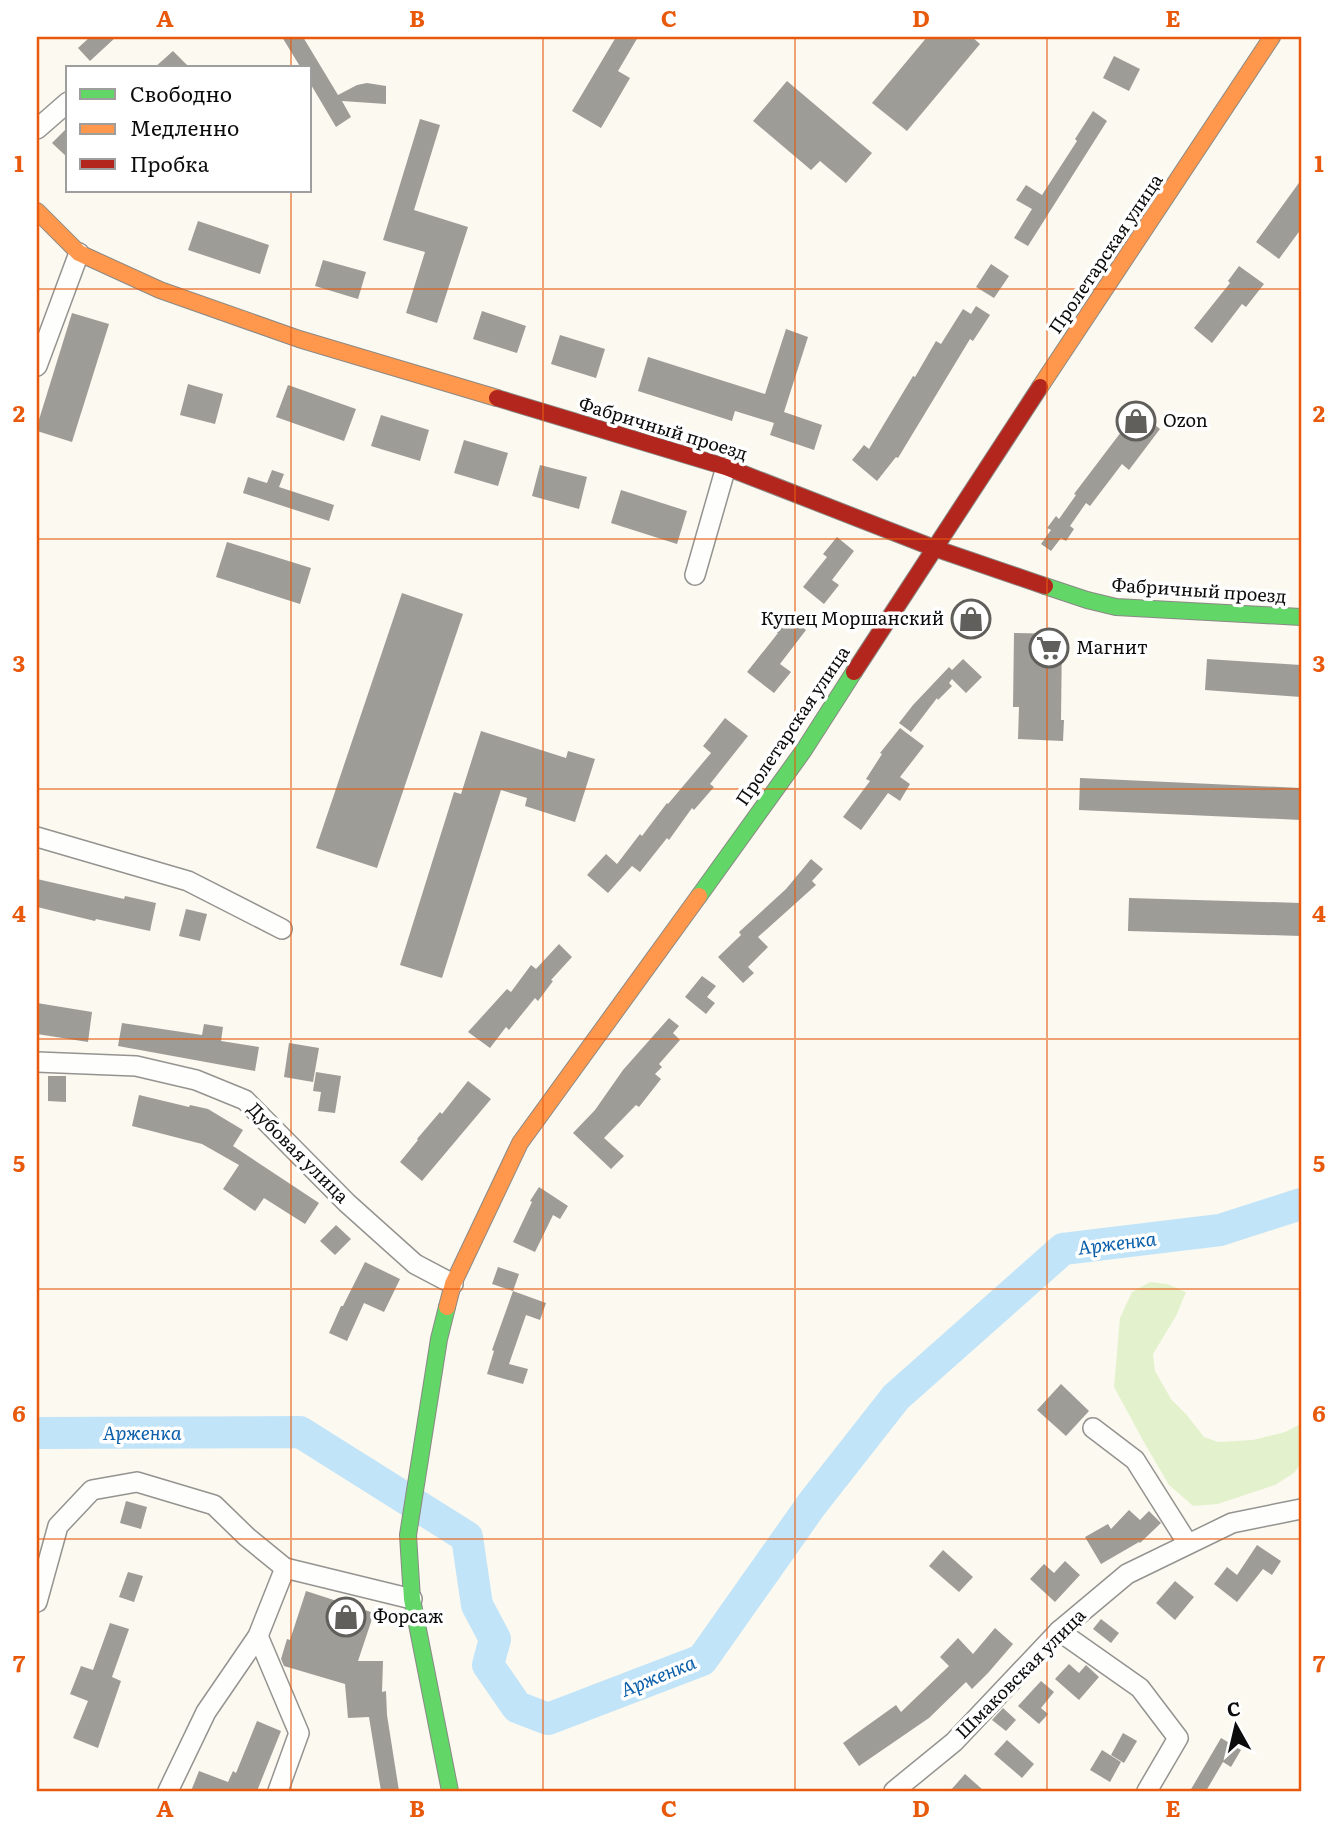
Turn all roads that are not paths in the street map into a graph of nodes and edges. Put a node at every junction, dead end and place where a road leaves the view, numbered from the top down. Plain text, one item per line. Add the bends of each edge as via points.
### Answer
1 (1272, 37) edge
2 (66, 104) edge
3 (37, 130) edge
4 (37, 211) edge
5 (79, 253) junction
6 (37, 366) edge
7 (726, 467) junction
8 (934, 548) junction
9 (695, 575) dead end
10 (1301, 617) edge
11 (37, 837) edge
12 (282, 929) dead end
13 (37, 1062) edge
14 (453, 1284) junction
15 (1093, 1428) dead end
16 (1301, 1508) edge
17 (1188, 1544) junction
18 (285, 1568) junction
19 (412, 1599) junction
20 (37, 1602) edge
21 (1059, 1631) junction
22 (258, 1636) junction
23 (168, 1791) edge
24 (278, 1791) edge
25 (450, 1791) edge
26 (894, 1791) edge
27 (1147, 1791) edge

1 - 8 main road, Пролетарская улица
2 - 3 street
4 - 5 main road, Фабричный проезд
5 - 6 street
5 - 7 main road, Фабричный проезд via 160,290 299,340
7 - 8 main road, Фабричный проезд
7 - 9 street
8 - 10 main road, Фабричный проезд via 1116,607
8 - 14 main road, Пролетарская улица via 804,750 520,1143
11 - 12 street via 188,881
13 - 14 street, Дубовая улица via 136,1066 196,1080 245,1100 415,1264
14 - 19 main road, Пролетарская улица via 439,1339 408,1535
15 - 17 street via 1135,1461
16 - 17 street, Шмаковская улица via 1232,1523
17 - 21 street, Шмаковская улица via 1126,1574
18 - 19 street
18 - 20 street via 215,1505 137,1482 92,1490 58,1526
18 - 22 street
19 - 25 main road, Пролетарская улица
21 - 26 street, Шмаковская улица via 954,1742
21 - 27 street via 1140,1688 1178,1738
22 - 23 street via 206,1712
22 - 24 street via 299,1733

